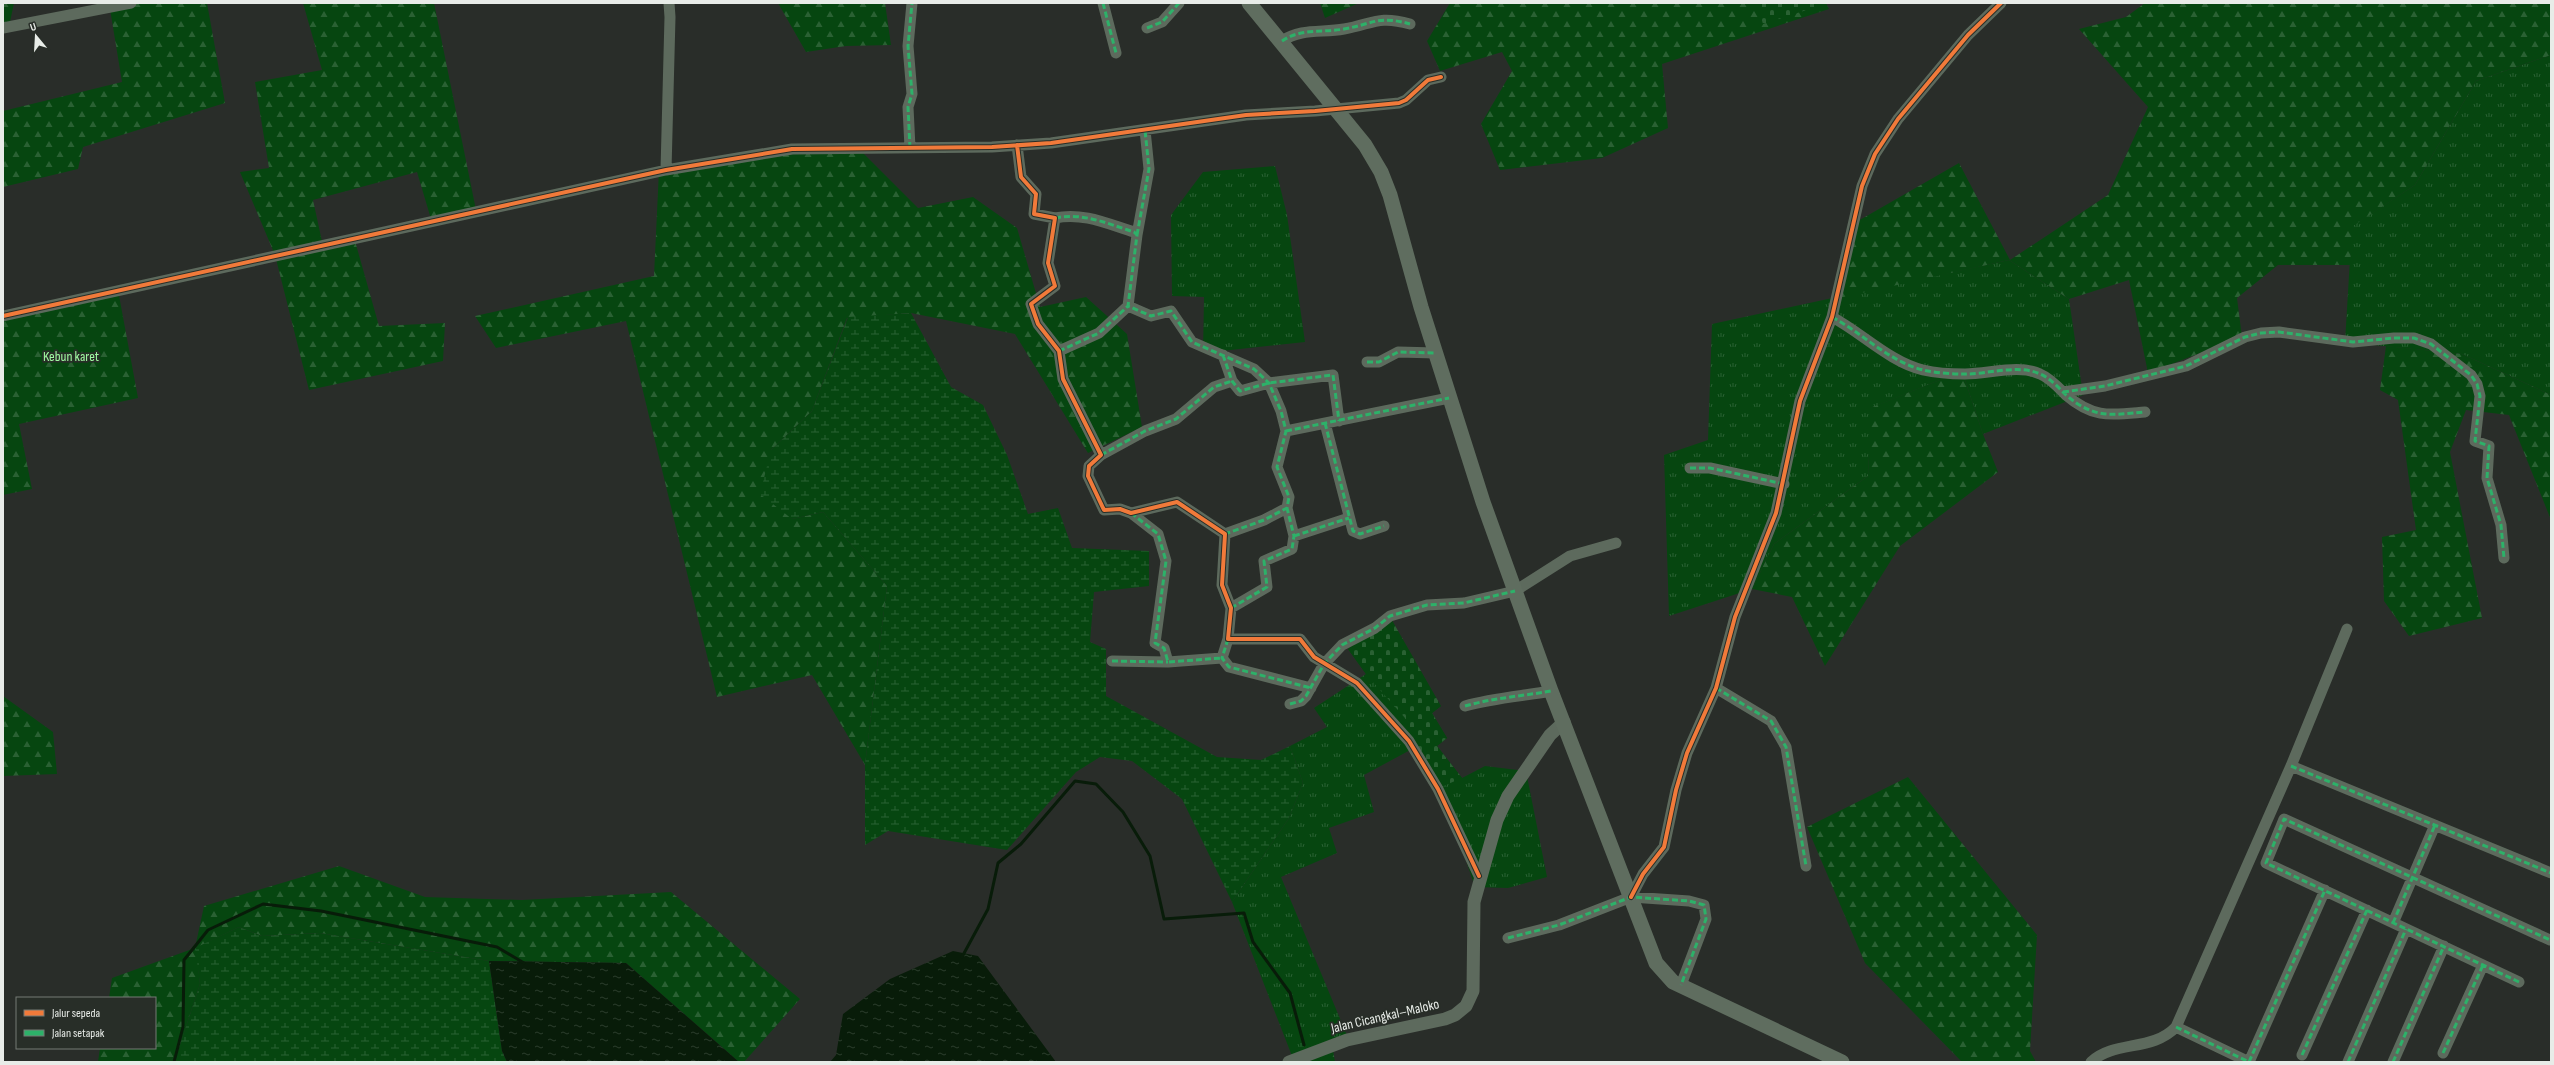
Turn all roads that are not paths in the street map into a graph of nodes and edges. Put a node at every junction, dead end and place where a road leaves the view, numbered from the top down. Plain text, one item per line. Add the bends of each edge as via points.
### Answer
1 (131, 3) edge
2 (669, 3) edge
3 (912, 3) edge
4 (1103, 3) edge
5 (1179, 3) edge
6 (1249, 3) edge
7 (2001, 3) edge
8 (1410, 24) dead end
9 (3, 28) edge
10 (1147, 28) dead end
11 (1282, 42) junction
12 (1116, 53) dead end
13 (1441, 77) dead end
14 (1336, 109) junction
15 (1145, 130) junction
16 (1017, 145) junction
17 (910, 148) junction
18 (666, 170) junction
19 (1055, 218) junction
20 (1137, 235) junction
21 (1128, 306) junction
22 (3, 316) edge
23 (1832, 317) junction
24 (1059, 351) junction
25 (1436, 353) junction
26 (1223, 355) junction
27 (1367, 362) dead end
28 (1232, 382) junction
29 (1269, 383) junction
30 (2063, 392) junction
31 (1449, 398) junction
32 (2145, 412) dead end
33 (1339, 421) junction
34 (1325, 423) junction
35 (1286, 431) junction
36 (1101, 455) junction
37 (1690, 468) dead end
38 (1784, 484) junction
39 (1287, 508) junction
40 (1131, 513) junction
41 (1349, 518) junction
42 (1384, 526) dead end
43 (1225, 534) junction
44 (1294, 536) junction
45 (1616, 543) dead end
46 (2504, 558) dead end
47 (1515, 591) junction
48 (1231, 608) junction
49 (2347, 629) dead end
50 (1228, 639) junction
51 (1222, 658) junction
52 (1112, 661) dead end
53 (1168, 662) junction
54 (1324, 664) junction
55 (1311, 688) junction
56 (1716, 688) junction
57 (1552, 691) junction
58 (1290, 704) dead end
59 (1465, 706) dead end
60 (1564, 722) junction
61 (2291, 766) junction
62 (2435, 825) junction
63 (1806, 866) dead end
64 (2551, 873) edge
65 (1480, 876) junction
66 (2413, 876) junction
67 (2325, 890) junction
68 (1631, 897) junction
69 (2367, 910) junction
70 (2393, 922) junction
71 (2406, 929) junction
72 (1508, 938) dead end
73 (2550, 940) dead end
74 (2444, 946) junction
75 (2483, 964) junction
76 (2519, 982) dead end
77 (1681, 985) junction
78 (2176, 1027) junction
79 (2443, 1053) dead end
80 (2302, 1055) dead end
81 (1289, 1062) edge
82 (1842, 1062) edge
83 (2091, 1062) edge
84 (2348, 1062) edge
85 (2393, 1062) edge

1 - 9 street
2 - 18 street
3 - 17 street via 908,46 912,94 908,107
4 - 12 street
5 - 10 street via 1162,22
6 - 11 main road
7 - 23 street via 1968,35 1898,119 1875,154 1862,186
8 - 11 street via 1393,19 1378,19 1344,29 1301,32
11 - 14 main road
13 - 14 street via 1428,80 1399,103
14 - 15 street via 1246,115
14 - 25 main road via 1365,145 1381,172
15 - 16 street
15 - 20 street via 1149,169
16 - 17 street
16 - 19 street via 1021,177 1036,194 1034,214
17 - 18 street via 792,149
18 - 22 street
19 - 20 street via 1072,215 1088,217
19 - 24 street via 1048,263 1055,286 1031,304 1038,324
20 - 21 street
21 - 24 street via 1099,333
21 - 26 street via 1151,316 1171,310 1192,342
23 - 30 street via 1909,365 1924,370 1965,374 2026,370 2041,374
23 - 38 street via 1800,401
24 - 36 street via 1063,379
25 - 27 street via 1398,352 1379,362
25 - 31 main road
26 - 28 street
26 - 29 street via 1254,369
28 - 29 street via 1240,391
28 - 36 street via 1214,387 1176,419 1145,431
29 - 33 street via 1333,375
29 - 35 street
30 - 32 street via 2080,407 2099,414 2110,416
30 - 46 street via 2105,386 2186,366 2245,337 2261,333 2279,332 2353,342 2414,338 2431,344 2470,375 2477,384 2480,396 2475,441 2489,446 2487,478 2501,526
31 - 33 street
31 - 47 main road
33 - 34 street
34 - 35 street
34 - 41 street
35 - 39 street via 1277,467 1289,497
36 - 40 street via 1089,466 1088,476 1104,510
37 - 38 street via 1710,468
38 - 56 street via 1776,514 1735,617
39 - 43 street via 1264,520
39 - 44 street
40 - 43 street via 1177,502
40 - 53 street via 1158,534 1166,561 1155,643 1164,648
41 - 42 street via 1356,534
41 - 44 street
43 - 48 street via 1222,585
44 - 48 street via 1292,548 1264,561 1267,587
45 - 47 street via 1570,556
47 - 54 street via 1464,603 1427,604 1400,611 1375,628 1342,645
47 - 57 main road
48 - 50 street
49 - 61 street
50 - 51 street
50 - 54 street via 1300,639 1314,657
51 - 53 street
51 - 55 street via 1229,667
52 - 53 street
54 - 55 street
54 - 65 street via 1357,683 1408,741 1438,789
55 - 58 street via 1301,701
56 - 63 street via 1771,722 1786,747
56 - 68 street via 1687,753 1664,847 1643,874
57 - 59 street via 1507,699 1484,700
57 - 60 main road
60 - 65 street, Jalan Cicangkal–Maloko via 1550,735 1508,796 1497,820
60 - 68 main road
61 - 62 street
61 - 78 street
62 - 64 street
62 - 66 street
65 - 81 street, Jalan Cicangkal–Maloko via 1474,902 1473,992 1466,1006 1445,1019 1346,1040
66 - 67 street via 2284,819 2266,863
66 - 70 street
66 - 73 street
67 - 69 street
67 - 78 street via 2249,1062
68 - 72 street via 1559,925
68 - 77 main road via 1656,964 1666,976
68 - 77 street via 1689,901 1704,905 1706,919
69 - 70 street
69 - 80 street
70 - 71 street
71 - 74 street
71 - 84 street
74 - 75 street
74 - 85 street
75 - 76 street
75 - 79 street
77 - 82 main road
78 - 83 street via 2167,1036 2154,1042 2100,1054

